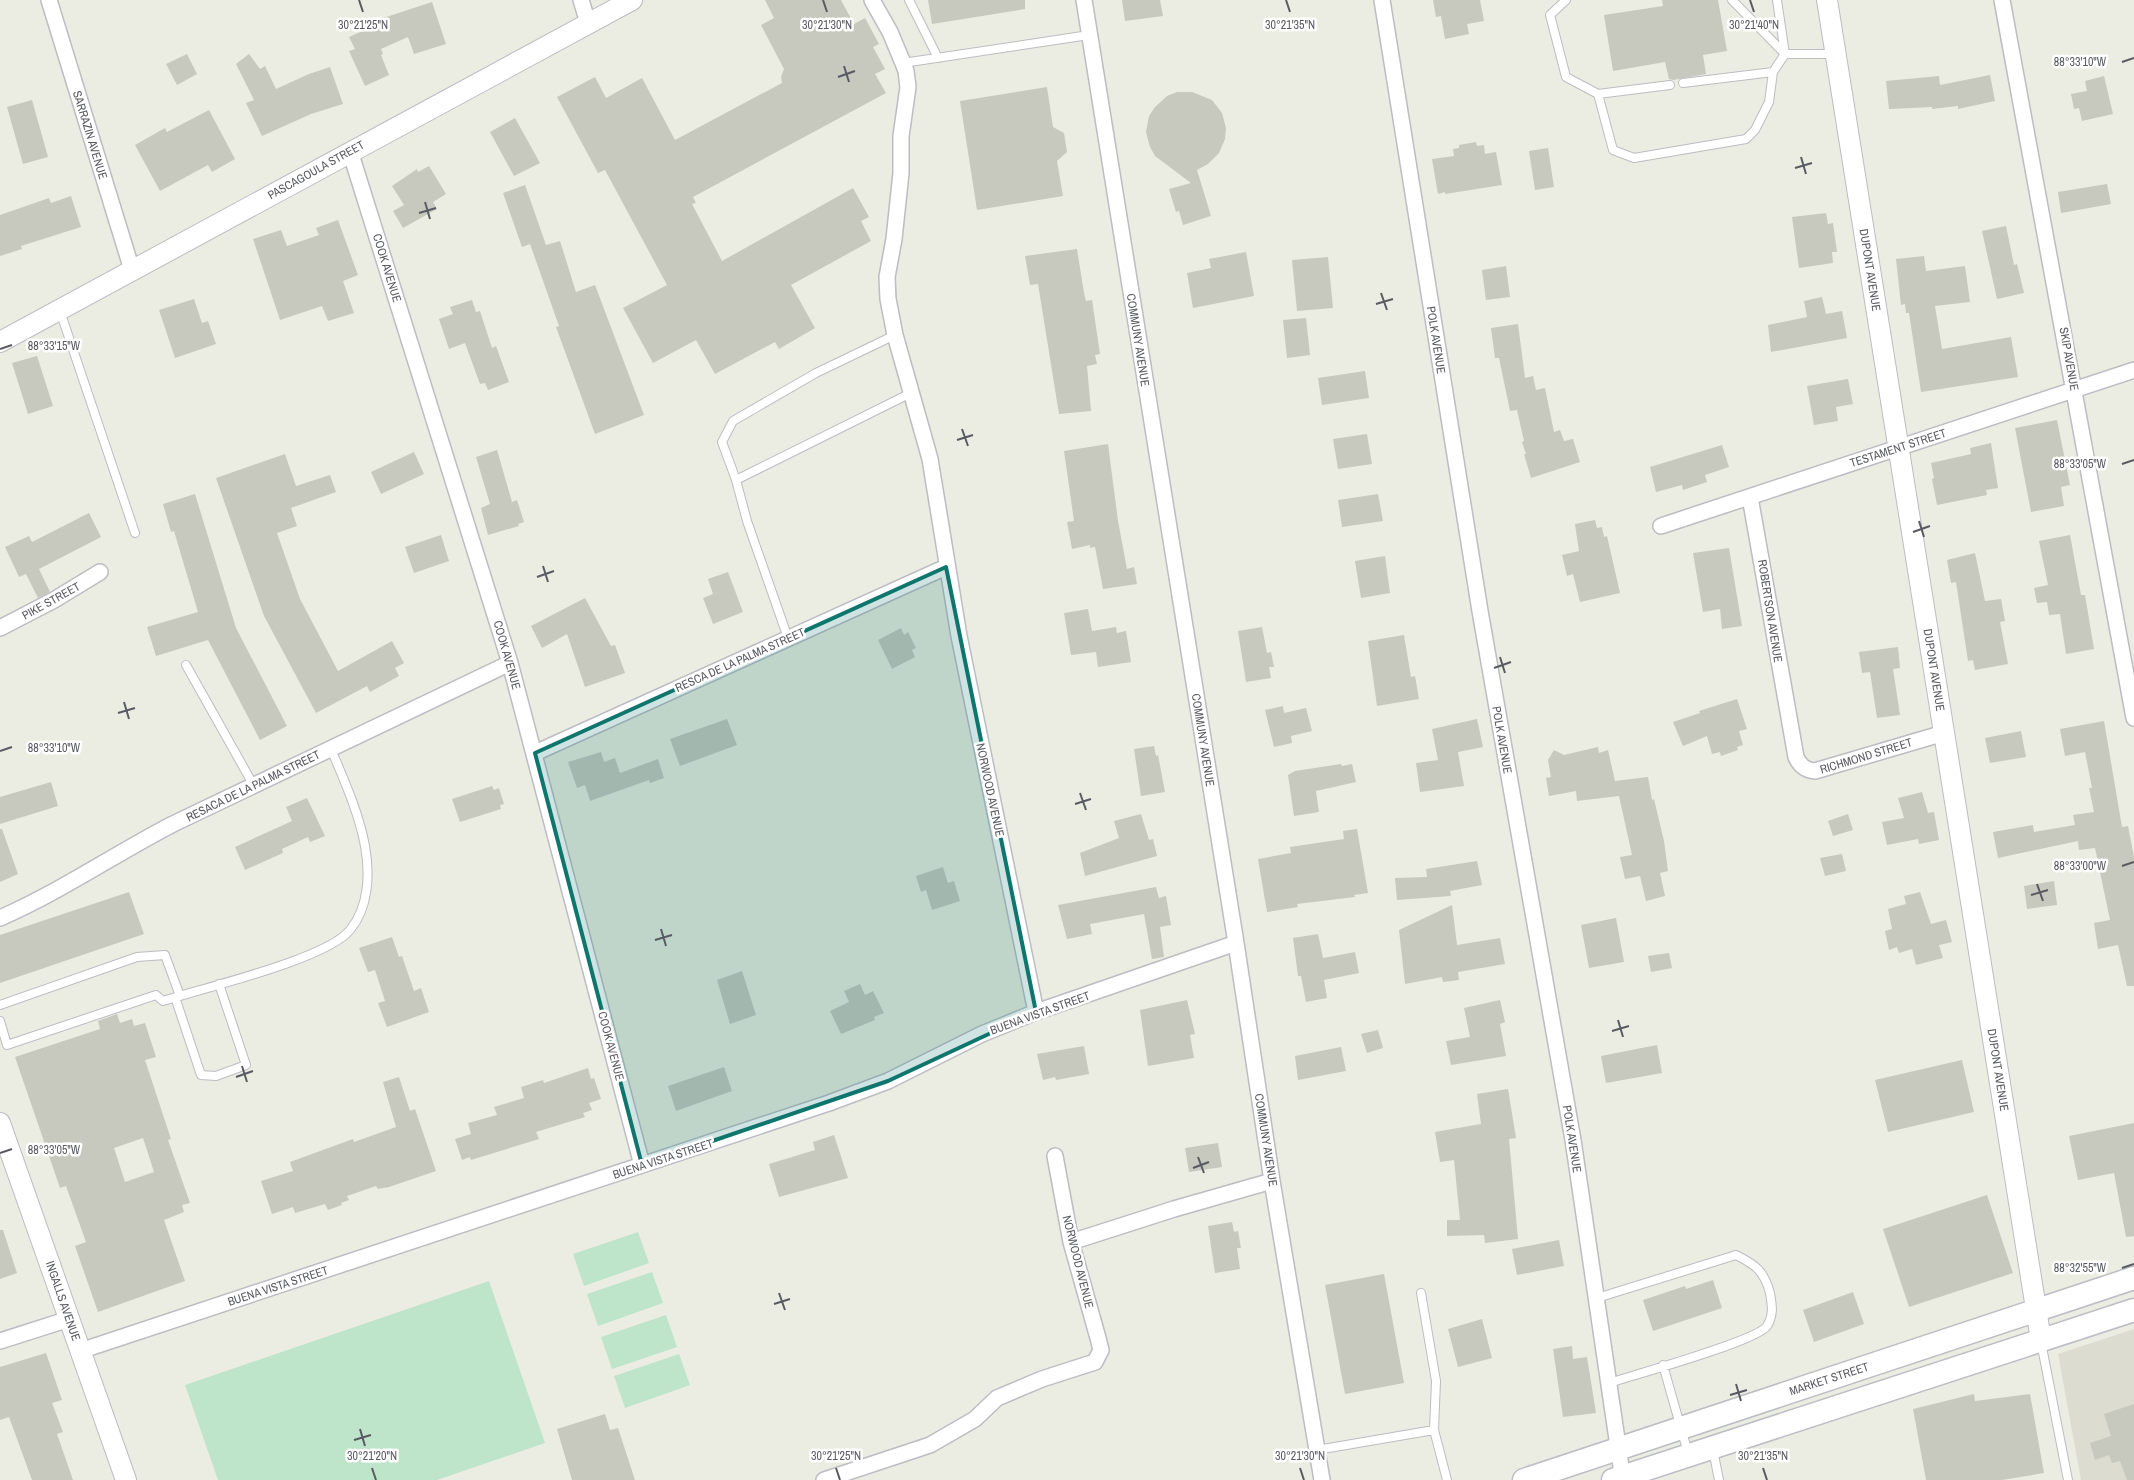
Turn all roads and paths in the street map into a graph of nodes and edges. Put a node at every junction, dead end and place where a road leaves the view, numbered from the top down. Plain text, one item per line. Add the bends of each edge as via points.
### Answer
1 (49, 0) edge
2 (580, 0) edge
3 (632, 0) edge
4 (872, 0) edge
5 (909, 0) edge
6 (1084, 0) edge
7 (1382, 0) edge
8 (1566, 0) edge
9 (1732, 0) edge
10 (1777, 0) edge
11 (1827, 0) edge
12 (2002, 0) edge
13 (588, 23) junction
14 (1089, 35) junction
15 (1785, 54) junction
16 (1835, 54) junction
17 (938, 58) junction
18 (903, 63) junction
19 (1773, 72) junction
20 (1683, 82) dead end
21 (1670, 85) dead end
22 (1598, 94) junction
23 (350, 151) junction
24 (132, 270) junction
25 (60, 309) junction
26 (895, 335) junction
27 (0, 342) edge
28 (2134, 370) edge
29 (2074, 389) junction
30 (913, 392) junction
31 (1899, 448) junction
32 (736, 480) junction
33 (1750, 496) junction
34 (1661, 526) dead end
35 (135, 533) dead end
36 (946, 567) junction
37 (100, 572) dead end
38 (0, 628) edge
39 (788, 638) junction
40 (510, 663) junction
41 (186, 665) dead end
42 (2134, 718) edge
43 (1789, 725) joint
44 (1944, 733) junction
45 (331, 749) junction
46 (535, 754) junction
47 (254, 786) junction
48 (0, 918) edge
49 (1236, 944) junction
50 (218, 984) junction
51 (178, 996) junction
52 (0, 1005) edge
53 (1036, 1012) junction
54 (0, 1021) edge
55 (0, 1123) edge
56 (1055, 1156) dead end
57 (642, 1165) junction
58 (1272, 1181) junction
59 (1071, 1242) junction
60 (2134, 1278) edge
61 (1421, 1293) dead end
62 (1597, 1298) junction
63 (2036, 1310) junction
64 (2134, 1310) edge
65 (69, 1319) junction
66 (2041, 1340) junction
67 (0, 1341) edge
68 (80, 1351) junction
69 (1663, 1365) junction
70 (1609, 1382) junction
71 (1681, 1428) junction
72 (1434, 1430) junction
73 (1713, 1448) junction
74 (1619, 1449) junction
75 (1317, 1450) junction
76 (1689, 1455) junction
77 (1619, 1479) edge
78 (126, 1480) edge
79 (824, 1480) edge
80 (1322, 1480) edge
81 (1446, 1480) edge
82 (1524, 1480) edge
83 (1720, 1480) edge
84 (2068, 1480) edge

1 - 24 street, SARRAZIN AVENUE
2 - 13 street
3 - 13 street, PASCAGOULA STREET
4 - 18 street, NORWOOD AVENUE
5 - 17 lane
6 - 14 street, COMMUNY AVENUE
7 - 62 street, POLK AVENUE via 1480,610 1573,1140
8 - 22 lane via 1550,15 1566,77
9 - 15 lane
10 - 15 lane
11 - 16 street, DUPONT AVENUE
12 - 29 street, SKIP AVENUE
13 - 23 street, PASCAGOULA STREET
14 - 17 lane
14 - 49 street, COMMUNY AVENUE
15 - 16 lane
15 - 19 lane
16 - 31 street, DUPONT AVENUE
17 - 18 lane
18 - 26 street, NORWOOD AVENUE via 908,87 894,239 887,277
19 - 20 lane
19 - 22 lane via 1769,102 1755,130 1746,139 1634,158 1613,150
21 - 22 lane
23 - 24 street, PASCAGOULA STREET
23 - 40 street, COOK AVENUE
24 - 25 street, PASCAGOULA STREET
25 - 27 street, PASCAGOULA STREET
25 - 35 lane
26 - 30 street, NORWOOD AVENUE
26 - 32 lane via 816,373 733,421 722,442
28 - 29 street, TESTAMENT STREET
29 - 31 street, TESTAMENT STREET
29 - 42 street, SKIP AVENUE
30 - 32 lane
30 - 36 street, NORWOOD AVENUE via 930,458
31 - 33 street, TESTAMENT STREET
31 - 44 street, DUPONT AVENUE
32 - 39 lane
33 - 34 street, TESTAMENT STREET
33 - 43 street, ROBERTSON AVENUE
36 - 39 street, RESCA DE LA PALMA STREET
36 - 53 street, NORWOOD AVENUE
37 - 38 street, PIKE STREET
39 - 46 street, RESCA DE LA PALMA STREET
40 - 45 street, RESACA DE LA PALMA STREET
40 - 46 street, COOK AVENUE
41 - 47 lane
43 - 44 street, RICHMOND STREET via 1798,763 1815,771
44 - 63 street, DUPONT AVENUE
45 - 47 street, RESACA DE LA PALMA STREET
45 - 50 lane via 350,795 365,845 368,871 362,910 351,929 325,948
46 - 57 street, COOK AVENUE
47 - 48 street, RESACA DE LA PALMA STREET via 129,847
49 - 53 street, BUENA VISTA STREET
49 - 58 street, COMMUNY AVENUE
50 - 51 lane
50 - 51 lane via 246,1066 216,1076 201,1075
51 - 52 lane via 165,955 137,958
51 - 54 lane via 163,1001 156,995 7,1045
53 - 57 street, BUENA VISTA STREET via 982,1034 888,1081
55 - 65 street, INGALLS AVENUE
56 - 59 street, NORWOOD AVENUE
57 - 68 street, BUENA VISTA STREET
58 - 59 street
58 - 75 street, COMMUNY AVENUE
59 - 79 street, NORWOOD AVENUE via 1101,1350 1095,1362 997,1398 975,1419 930,1445
60 - 63 main road, MARKET STREET
61 - 72 lane via 1436,1381
62 - 69 lane via 1736,1256 1755,1264 1767,1283 1773,1310 1766,1327 1744,1340
62 - 70 street, POLK AVENUE
63 - 66 street, DUPONT AVENUE
63 - 71 main road, MARKET STREET
64 - 66 main road
65 - 67 street
65 - 68 street, INGALLS AVENUE
66 - 73 main road
66 - 84 lane
68 - 78 street, INGALLS AVENUE
69 - 70 lane
69 - 71 lane
70 - 74 street, POLK AVENUE
71 - 74 main road, MARKET STREET
71 - 76 lane
72 - 75 lane
72 - 81 lane
73 - 76 main road
73 - 83 lane
74 - 77 street, POLK AVENUE
74 - 82 main road, MARKET STREET
75 - 80 street, COMMUNY AVENUE
76 - 77 main road

